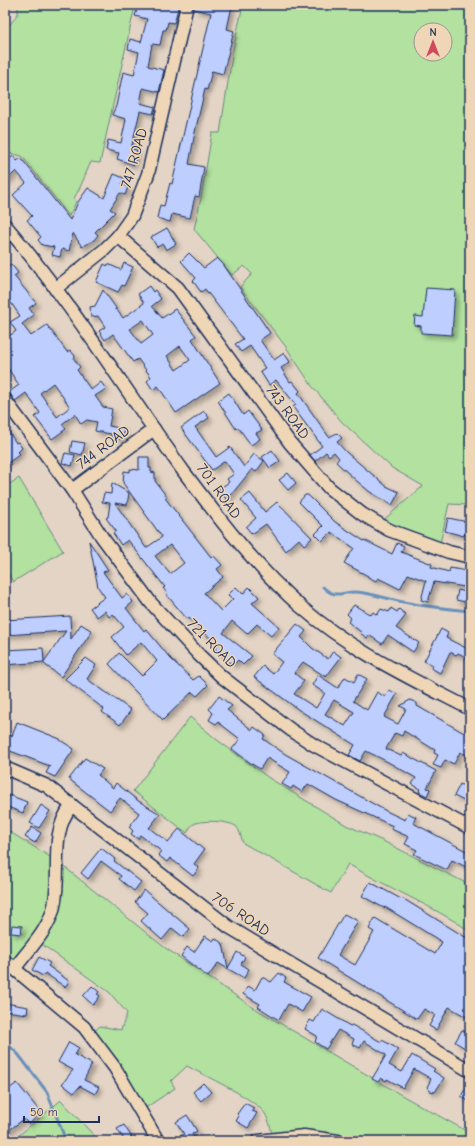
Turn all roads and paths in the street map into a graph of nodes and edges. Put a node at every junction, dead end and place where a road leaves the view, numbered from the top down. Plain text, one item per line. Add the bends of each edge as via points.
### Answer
1 (188, 5) edge
2 (5, 225) edge
3 (118, 236) junction
4 (55, 289) junction
5 (5, 400) edge
6 (154, 429) junction
7 (72, 490) junction
8 (470, 557) edge
9 (470, 709) edge
10 (5, 768) edge
11 (72, 805) junction
12 (470, 828) edge
13 (5, 961) edge
14 (16, 968) junction
15 (470, 1071) edge
16 (158, 1141) edge
17 (258, 1141) edge
18 (338, 1141) edge

1 - 3 street, 747 ROAD via 148,174 132,216
2 - 4 street, 701 ROAD
3 - 4 street, 747 ROAD
3 - 8 street, 743 ROAD via 178,288 290,443 329,488 362,514 389,530 448,552
4 - 6 street, 701 ROAD
5 - 7 street, 721 ROAD
6 - 7 street, 744 ROAD
6 - 9 street, 701 ROAD via 237,542 301,607 379,661
7 - 12 street, 721 ROAD via 102,537 151,603 222,677 314,745
10 - 11 street, 706 ROAD via 47,786
11 - 14 street via 62,822 58,840 57,890 51,916
11 - 15 street, 706 ROAD via 229,927
13 - 14 street
14 - 16 street via 71,1015 101,1048
17 - 18 street via 304,1136

